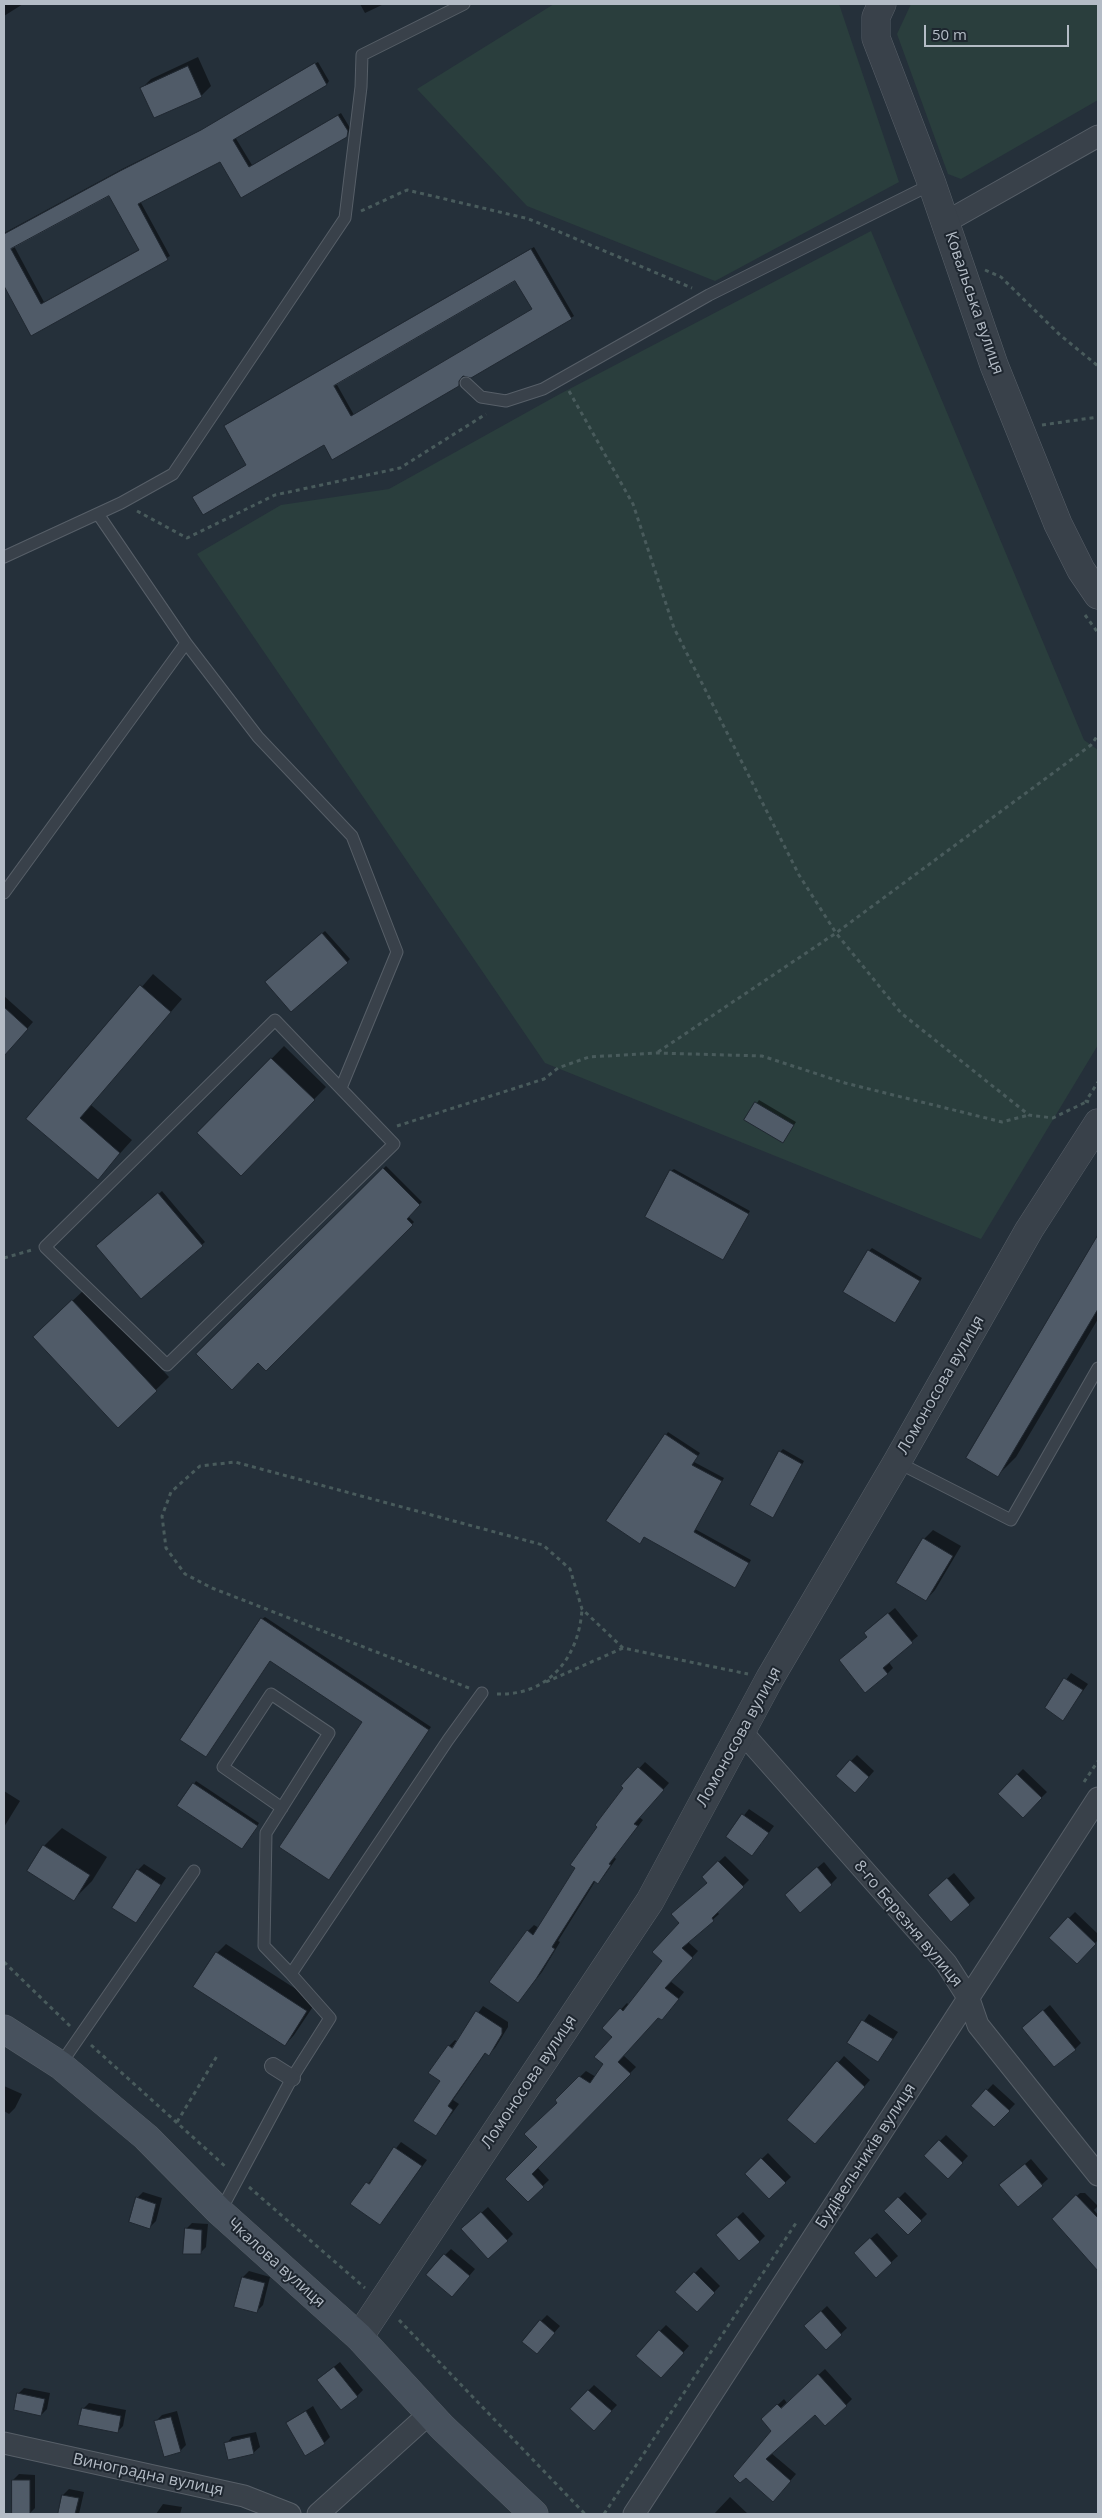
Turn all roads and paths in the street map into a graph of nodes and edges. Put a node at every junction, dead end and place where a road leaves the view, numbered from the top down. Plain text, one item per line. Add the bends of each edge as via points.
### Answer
1 (464, 4) edge
2 (876, 8) edge
3 (1098, 136) edge
4 (932, 184) junction
5 (345, 218) junction
6 (946, 222) junction
7 (958, 259) junction
8 (709, 295) junction
9 (1098, 366) edge
10 (562, 379) junction
11 (466, 382) dead end
12 (506, 401) junction
13 (1098, 418) edge
14 (1019, 428) junction
15 (121, 503) junction
16 (98, 514) junction
17 (4, 557) edge
18 (1098, 595) edge
19 (186, 643) junction
20 (1098, 735) edge
21 (4, 893) edge
22 (836, 933) junction
23 (657, 1053) junction
24 (1098, 1082) edge
25 (341, 1088) junction
26 (1092, 1109) edge
27 (1029, 1115) junction
28 (382, 1131) junction
29 (45, 1247) junction
30 (4, 1258) edge
31 (1098, 1368) edge
32 (898, 1462) junction
33 (582, 1610) junction
34 (624, 1648) junction
35 (770, 1678) junction
36 (537, 1686) junction
37 (482, 1693) junction
38 (741, 1731) junction
39 (1098, 1798) edge
40 (282, 1808) junction
41 (194, 1871) dead end
42 (4, 1962) edge
43 (291, 1974) junction
44 (969, 1999) junction
45 (4, 2029) edge
46 (80, 2036) junction
47 (218, 2056) dead end
48 (60, 2065) junction
49 (273, 2066) dead end
50 (292, 2078) junction
51 (177, 2122) junction
52 (1098, 2175) edge
53 (238, 2178) junction
54 (220, 2212) junction
55 (382, 2302) junction
56 (359, 2337) junction
57 (430, 2413) junction
58 (4, 2443) edge
59 (290, 2514) edge
60 (318, 2514) edge
61 (534, 2514) edge
62 (585, 2514) edge
63 (634, 2514) edge

1 - 5 lane via 362,55
2 - 4 street, Ковальська вулиця via 876,38
3 - 6 street
4 - 6 street, Ковальська вулиця
4 - 8 lane
5 - 8 path via 407,190 529,220
5 - 15 lane via 173,474
6 - 7 street, Ковальська вулиця
7 - 9 path via 1001,277 1060,335
7 - 14 street, Ковальська вулиця
8 - 10 lane
10 - 12 lane
10 - 22 path via 633,504 674,628 799,875
11 - 12 lane via 481,397
12 - 15 path via 400,468 275,496 187,538
13 - 14 path
14 - 18 street, Ковальська вулиця via 1058,524
15 - 16 lane
16 - 17 lane
16 - 19 lane
19 - 21 lane
19 - 25 lane via 258,737 352,836 397,952
20 - 22 path via 1091,745
22 - 23 path
22 - 27 path via 901,1013
23 - 27 path via 762,1056 845,1083 1002,1122
23 - 28 path via 588,1057 558,1068 544,1078
24 - 26 path
25 - 28 lane
25 - 29 lane via 275,1020
26 - 27 path via 1054,1118
26 - 32 street, Ломоносова вулиця via 1029,1230
28 - 29 lane via 394,1144 167,1365
29 - 30 path
31 - 32 lane via 1011,1520
32 - 35 street, Ломоносова вулиця
33 - 34 path
33 - 36 path via 576,1644 568,1660
33 - 37 path via 570,1569 543,1545 235,1462 200,1466 171,1492 162,1516 166,1548 185,1574 212,1588
34 - 35 path
34 - 36 path
35 - 38 street, Ломоносова вулиця
36 - 37 path via 510,1695
37 - 43 lane
38 - 44 street, 8-го Березня вулиця via 946,1963
38 - 55 street, Ломоносова вулиця via 650,1901
39 - 44 street, Будівельників вулиця
40 - 40 lane via 329,1733 271,1694 223,1767
40 - 43 lane via 266,1833 264,1946
41 - 46 lane
42 - 46 path
43 - 50 lane via 330,2018
44 - 52 street, 8-го Березня вулиця via 978,2025
44 - 63 street, Будівельників вулиця
45 - 48 main road, Чкалова вулиця
46 - 48 lane
46 - 51 path
47 - 51 path
48 - 54 main road, Чкалова вулиця via 146,2138
49 - 50 street
50 - 53 lane
51 - 53 path
53 - 54 lane
53 - 55 path
54 - 56 main road, Чкалова вулиця
55 - 56 street, Ломоносова вулиця
55 - 62 path
56 - 57 main road, Чкалова вулиця
57 - 60 street
57 - 61 main road, Чкалова вулиця
58 - 59 street, Виноградна вулиця via 244,2496

